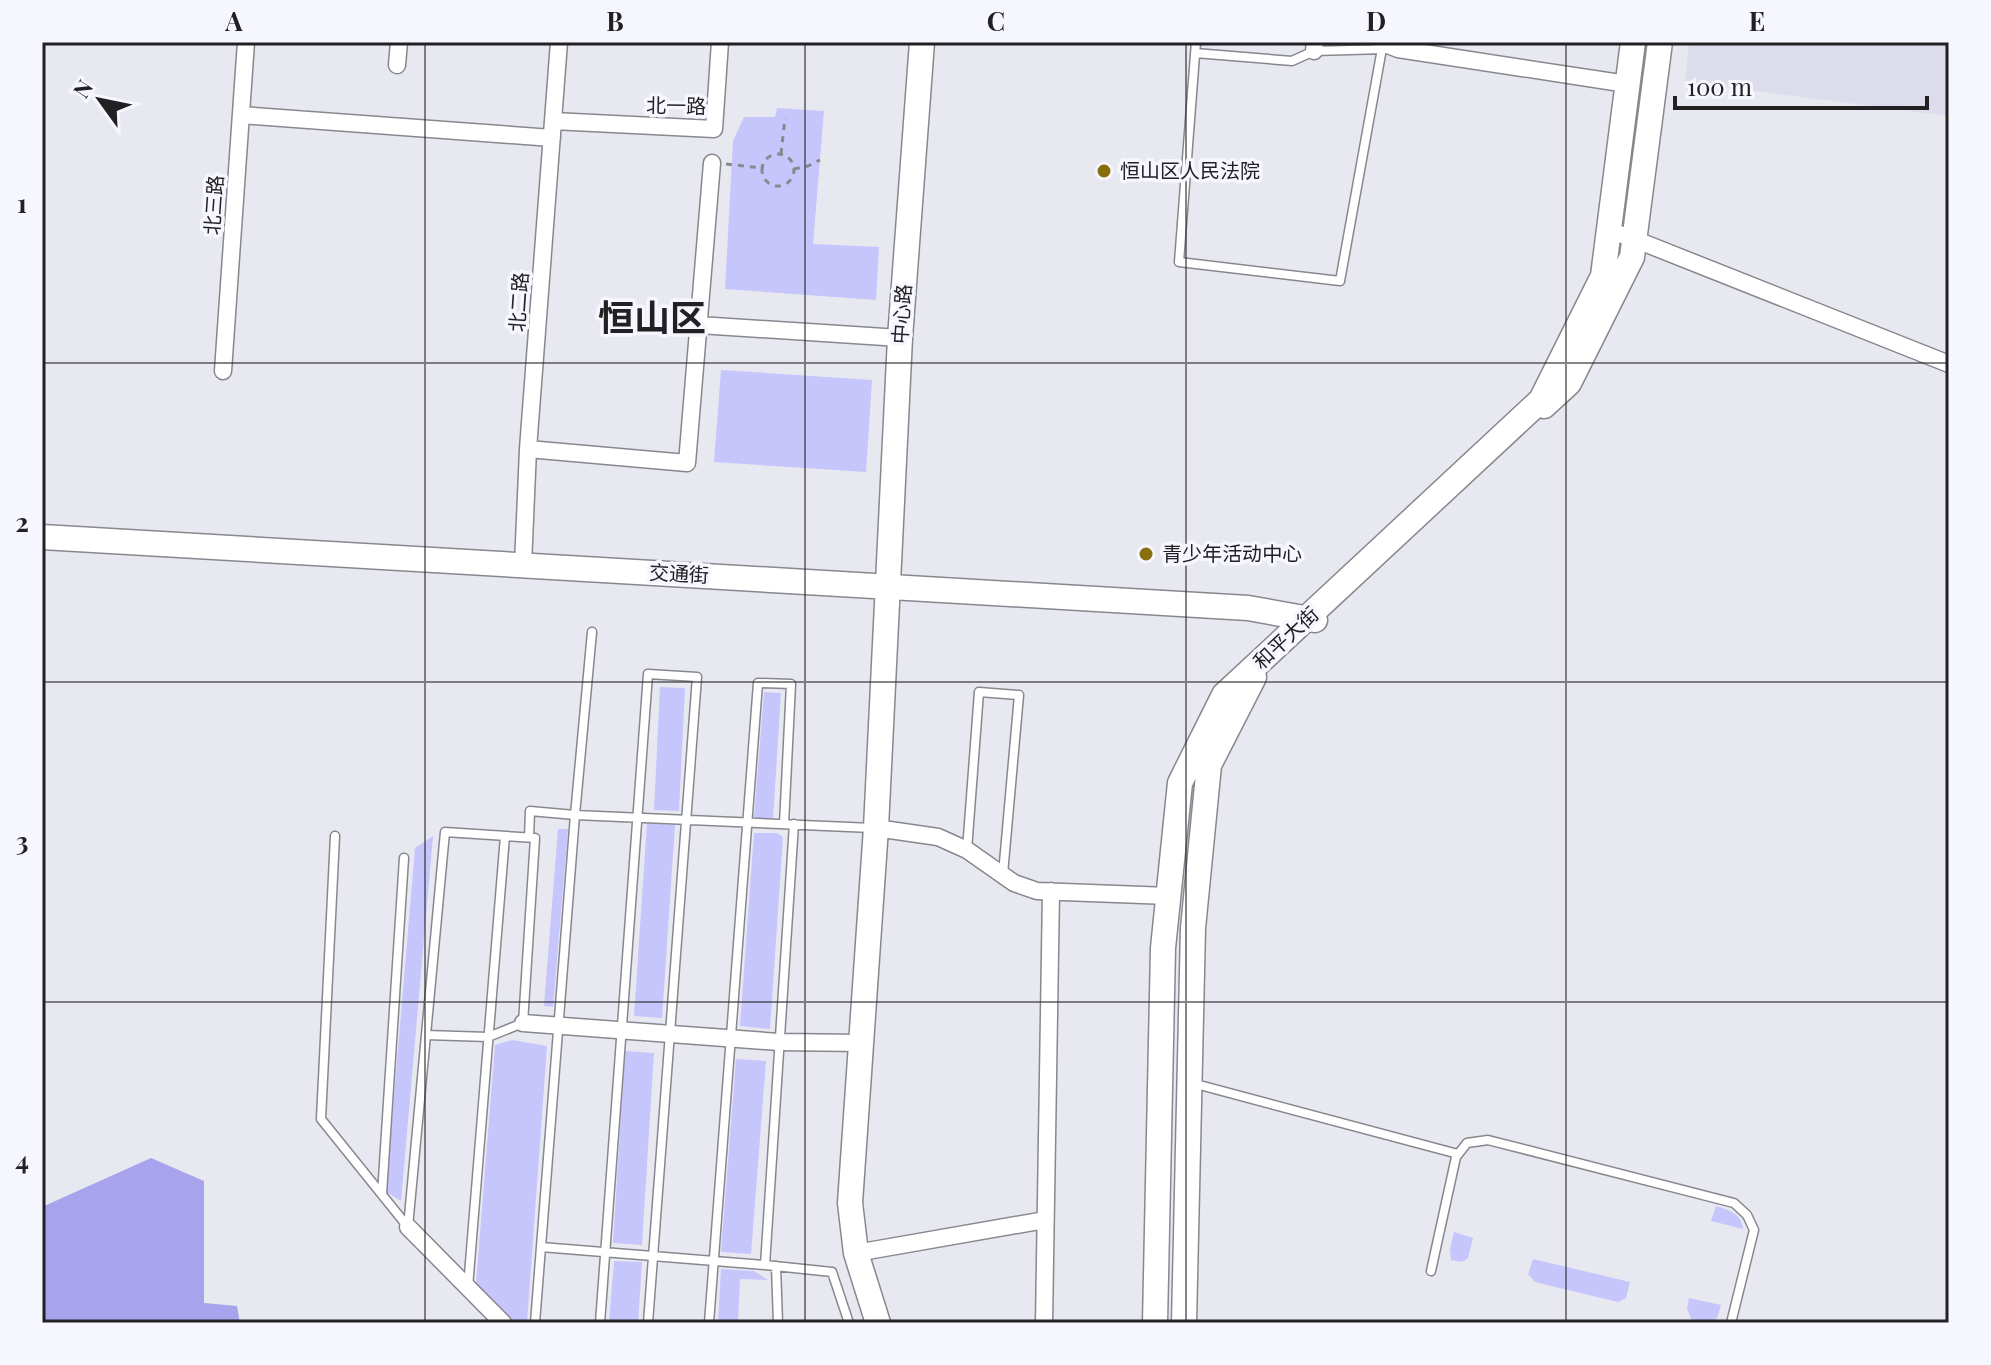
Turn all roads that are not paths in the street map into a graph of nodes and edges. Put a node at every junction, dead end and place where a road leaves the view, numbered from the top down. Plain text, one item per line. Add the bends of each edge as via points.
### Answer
1 (246, 42) edge
2 (399, 42) edge
3 (559, 42) edge
4 (720, 42) edge
5 (922, 42) edge
6 (1196, 42) edge
7 (1633, 42) edge
8 (1660, 42) edge
9 (1314, 46) edge
10 (1385, 46) edge
11 (1195, 53) junction
12 (397, 65) dead end
13 (1627, 84) junction
14 (241, 115) junction
15 (553, 129) junction
16 (712, 163) dead end
17 (1608, 230) junction
18 (1634, 239) junction
19 (699, 325) junction
20 (900, 338) junction
21 (1949, 364) edge
22 (223, 371) dead end
23 (528, 449) junction
24 (42, 537) edge
25 (523, 565) junction
26 (887, 586) junction
27 (1310, 620) junction
28 (592, 632) dead end
29 (575, 815) junction
30 (638, 817) junction
31 (686, 819) junction
32 (748, 822) junction
33 (789, 824) junction
34 (876, 828) junction
35 (335, 836) dead end
36 (505, 836) junction
37 (529, 837) junction
38 (967, 850) junction
39 (404, 858) dead end
40 (1002, 875) junction
41 (1051, 891) junction
42 (1169, 896) junction
43 (523, 1023) junction
44 (559, 1025) junction
45 (622, 1030) junction
46 (670, 1034) junction
47 (426, 1035) junction
48 (488, 1037) junction
49 (732, 1039) junction
50 (779, 1042) junction
51 (861, 1043) junction
52 (1189, 1083) junction
53 (1458, 1154) junction
54 (382, 1195) junction
55 (1045, 1220) junction
56 (408, 1227) junction
57 (541, 1247) junction
58 (605, 1252) junction
59 (856, 1253) junction
60 (653, 1256) junction
61 (715, 1260) junction
62 (765, 1265) junction
63 (776, 1266) junction
64 (1431, 1271) dead end
65 (468, 1287) junction
66 (503, 1323) edge
67 (535, 1323) edge
68 (600, 1323) edge
69 (648, 1323) edge
70 (709, 1323) edge
71 (778, 1323) edge
72 (849, 1323) edge
73 (878, 1323) edge
74 (1044, 1323) edge
75 (1155, 1323) edge
76 (1184, 1323) edge
77 (1731, 1323) edge

1 - 14 street, 北三路
2 - 12 street
3 - 15 street, 北二路
4 - 15 street, 北一路 via 714,129
5 - 20 main road, 中心路
6 - 11 lane
7 - 13 main road, 和平大街
8 - 18 main road, 和平大街
9 - 10 lane
9 - 11 lane via 1292,61
10 - 11 lane via 1340,281 1179,262
10 - 13 street
13 - 17 main road, 和平大街
14 - 15 street
14 - 22 street, 北三路
15 - 23 street, 北二路
16 - 19 street
17 - 18 street
17 - 27 main road, 和平大街 via 1603,276 1541,400
18 - 21 street
18 - 27 main road, 和平大街 via 1632,257 1569,383
19 - 20 street
19 - 23 street via 687,463
20 - 26 main road, 中心路
23 - 25 street, 北二路
24 - 25 main road, 交通街
25 - 26 main road, 交通街
26 - 27 main road, 交通街 via 1248,608
26 - 34 main road, 中心路
27 - 42 main road, 和平大街 via 1224,695 1180,783
27 - 52 main road, 和平大街 via 1252,679 1209,765 1193,928
28 - 29 lane
29 - 30 lane
29 - 37 lane via 530,811
29 - 44 lane
30 - 31 lane
30 - 31 lane via 648,674 697,677
30 - 45 lane
31 - 32 lane
31 - 46 lane
32 - 33 lane
32 - 33 lane via 758,683 791,684
32 - 49 lane
33 - 34 lane
33 - 50 lane
34 - 38 street via 938,837
34 - 51 main road, 中心路
35 - 54 lane via 321,1119
36 - 37 lane
36 - 47 lane via 445,832
36 - 48 lane
37 - 43 lane via 535,838
38 - 40 street
38 - 40 lane via 979,692 1019,695
39 - 54 lane
40 - 41 street via 1037,891
41 - 42 street
41 - 55 street
42 - 75 main road, 和平大街 via 1163,948
43 - 44 street
43 - 48 lane
44 - 45 street
44 - 57 lane
45 - 46 street
45 - 58 lane
46 - 49 street
46 - 60 lane
47 - 48 lane
47 - 56 lane
48 - 65 lane
49 - 50 street
49 - 61 lane
50 - 51 street
50 - 62 lane
51 - 59 main road, 中心路 via 850,1203
52 - 53 lane
52 - 76 main road, 和平大街
53 - 64 lane
53 - 77 lane via 1467,1143 1488,1140 1734,1203 1754,1230
54 - 56 lane
55 - 59 street
55 - 74 street
56 - 65 street
57 - 58 lane
57 - 67 lane
58 - 60 lane
58 - 68 lane
59 - 73 main road, 中心路
60 - 61 lane
60 - 69 lane
61 - 62 lane
61 - 70 lane
62 - 63 lane
63 - 71 lane
63 - 72 lane via 832,1272
65 - 66 street

